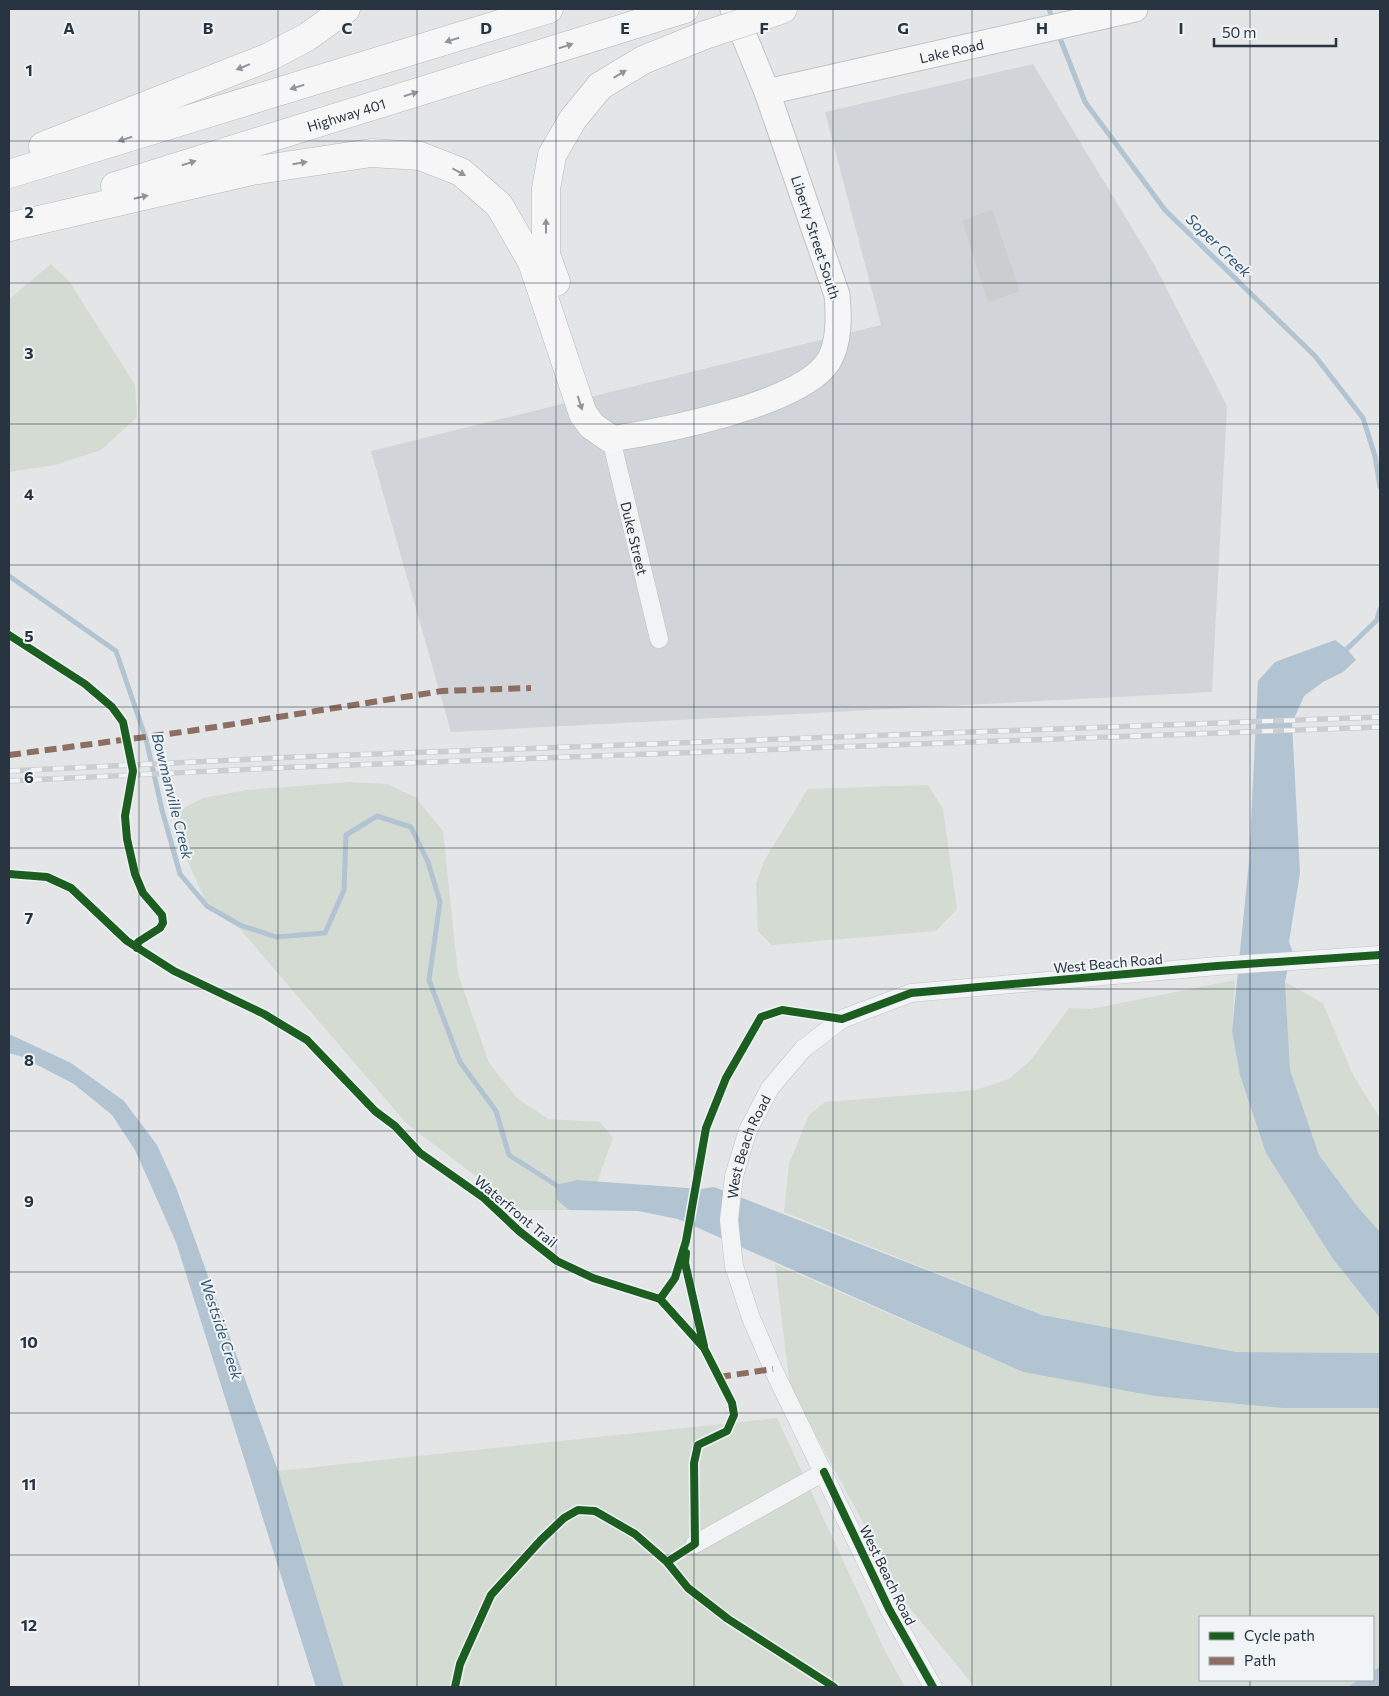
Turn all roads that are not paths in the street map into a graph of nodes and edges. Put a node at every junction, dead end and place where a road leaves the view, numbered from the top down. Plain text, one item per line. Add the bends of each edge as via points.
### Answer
1 (346, 9) edge
2 (549, 9) edge
3 (685, 9) edge
4 (733, 9) edge
5 (1135, 9) edge
6 (773, 12) edge
7 (767, 92) junction
8 (9, 160) edge
9 (9, 174) edge
10 (9, 218) edge
11 (9, 227) edge
12 (611, 439) junction
13 (659, 639) dead end
14 (1380, 955) edge
15 (824, 1472) junction
16 (695, 1544) dead end
17 (933, 1687) edge

1 -> 8 highway via 307,37 269,57
2 -> 9 highway
10 -> 3 highway, Highway 401
4 - 7 main road, Liberty Street South
5 - 7 main road, Lake Road
12 -> 6 highway, bridge via 546,255 546,189 552,155 573,119 600,86 643,60
7 - 12 main road, Liberty Street South via 837,295 840,318 828,361 800,386 733,413 665,431
11 -> 12 highway via 251,171 371,153 420,156 461,172 499,205 532,262 583,414 592,426
12 - 13 street, Duke Street
14 - 15 street, West Beach Road via 911,993 842,1019 803,1049 770,1088 748,1130 734,1176 730,1220 734,1266 751,1318 772,1369
15 - 16 street
15 - 17 street, West Beach Road via 889,1609

